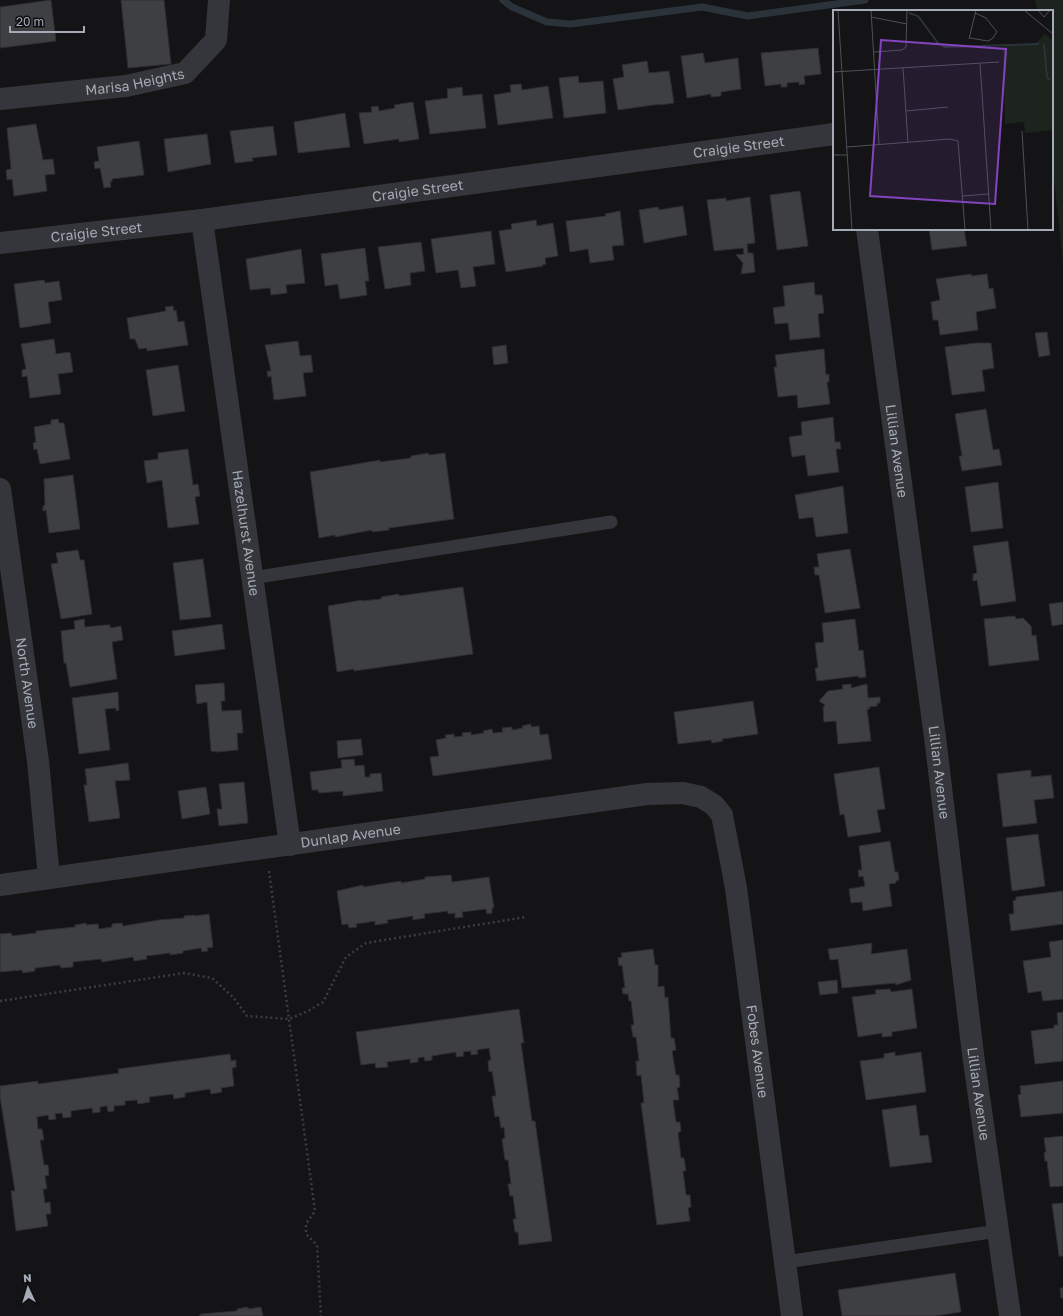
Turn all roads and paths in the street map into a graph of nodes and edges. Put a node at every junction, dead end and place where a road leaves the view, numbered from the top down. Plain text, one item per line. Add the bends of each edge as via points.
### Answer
1 (219, 0) edge
2 (0, 99) edge
3 (833, 134) edge
4 (202, 220) junction
5 (866, 230) edge
6 (0, 244) edge
7 (0, 489) edge
8 (611, 522) dead end
9 (252, 578) junction
10 (700, 797) joint
11 (290, 845) junction
12 (266, 849) junction
13 (49, 878) junction
14 (0, 885) edge
15 (526, 917) dead end
16 (0, 1001) edge
17 (289, 1018) junction
18 (998, 1231) junction
19 (785, 1262) junction
20 (321, 1316) edge
21 (792, 1316) edge
22 (1010, 1316) edge

1 - 2 street, Marisa Heights via 216,40 185,73 126,86
3 - 4 street, Craigie Street
4 - 6 street, Craigie Street
4 - 9 street, Hazelhurst Avenue
5 - 18 street, Lillian Avenue via 935,737 973,1054
7 - 13 street, North Avenue via 38,762
8 - 9 lane
9 - 11 street, Hazelhurst Avenue
10 - 11 street, Dunlap Avenue via 683,793 647,794
10 - 19 street, Fobes Avenue via 714,805 722,815 736,888
11 - 12 street, Dunlap Avenue
12 - 13 street, Dunlap Avenue
12 - 17 path
13 - 14 street, Dunlap Avenue
15 - 17 path via 366,943 346,957 323,1002
16 - 17 path via 184,973 212,978 233,997 247,1016
17 - 20 path via 315,1211 306,1224 306,1234 316,1245
18 - 19 lane
18 - 22 street, Lillian Avenue
19 - 21 street, Fobes Avenue

